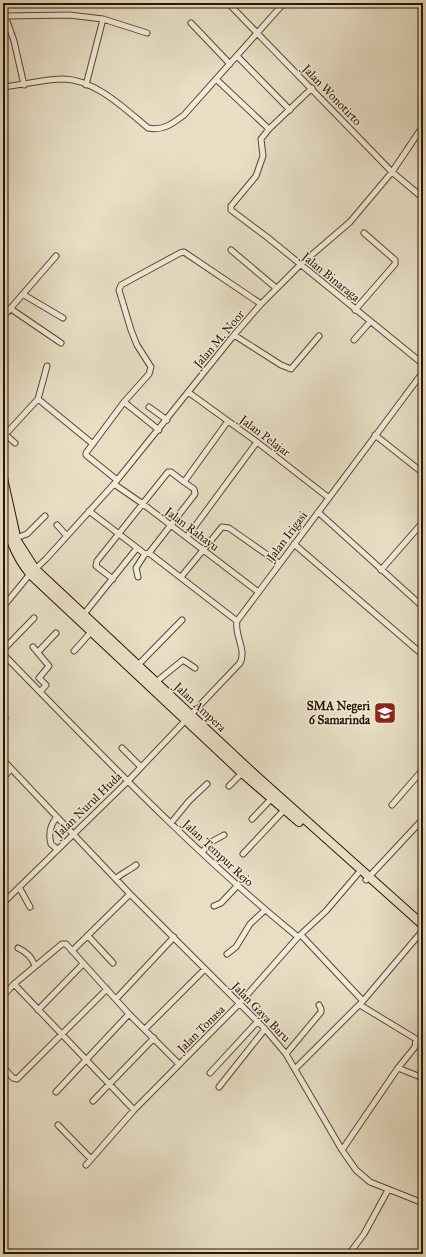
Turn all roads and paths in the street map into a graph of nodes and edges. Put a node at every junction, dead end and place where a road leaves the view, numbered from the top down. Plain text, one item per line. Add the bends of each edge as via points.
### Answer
1 (228, 3) edge
2 (284, 3) edge
3 (3, 10) edge
4 (6, 16) junction
5 (104, 19) junction
6 (191, 23) dead end
7 (257, 32) junction
8 (147, 33) dead end
9 (237, 56) junction
10 (230, 64) junction
11 (216, 79) junction
12 (24, 85) junction
13 (86, 85) junction
14 (3, 87) edge
15 (312, 88) junction
16 (290, 110) junction
17 (423, 126) edge
18 (269, 129) junction
19 (392, 172) junction
20 (423, 198) edge
21 (364, 233) dead end
22 (230, 250) dead end
23 (56, 256) dead end
24 (300, 265) junction
25 (276, 288) junction
26 (24, 295) junction
27 (261, 304) junction
28 (11, 309) junction
29 (356, 310) junction
30 (3, 317) edge
31 (62, 318) dead end
32 (370, 322) junction
33 (234, 334) junction
34 (319, 336) dead end
35 (354, 340) dead end
36 (62, 343) dead end
37 (423, 364) edge
38 (47, 366) dead end
39 (423, 372) edge
40 (188, 392) junction
41 (38, 399) junction
42 (124, 402) junction
43 (149, 407) dead end
44 (166, 420) junction
45 (228, 421) junction
46 (159, 430) junction
47 (375, 435) junction
48 (4, 436) edge
49 (258, 442) junction
50 (15, 443) dead end
51 (93, 444) junction
52 (423, 473) edge
53 (3, 478) edge
54 (115, 482) junction
55 (184, 482) junction
56 (329, 498) junction
57 (143, 504) junction
58 (3, 510) edge
59 (89, 511) junction
60 (319, 513) junction
61 (45, 516) dead end
62 (423, 522) edge
63 (56, 525) dead end
64 (171, 525) junction
65 (120, 533) junction
66 (67, 536) junction
67 (188, 537) junction
68 (10, 540) edge
69 (294, 544) junction
70 (137, 548) junction
71 (204, 550) junction
72 (147, 554) junction
73 (280, 563) junction
74 (381, 570) junction
75 (33, 572) junction
76 (138, 577) dead end
77 (181, 577) junction
78 (113, 579) junction
79 (257, 591) junction
80 (3, 606) edge
81 (423, 607) edge
82 (84, 614) junction
83 (34, 618) dead end
84 (182, 620) dead end
85 (237, 621) junction
86 (92, 631) junction
87 (56, 633) dead end
88 (33, 647) dead end
89 (3, 650) edge
90 (74, 651) dead end
91 (38, 652) junction
92 (423, 655) edge
93 (5, 656) edge
94 (3, 663) edge
95 (138, 665) junction
96 (195, 668) dead end
97 (39, 678) junction
98 (156, 682) junction
99 (32, 684) junction
100 (40, 692) junction
101 (188, 717) junction
102 (122, 748) dead end
103 (3, 760) edge
104 (141, 767) junction
105 (11, 769) junction
106 (242, 773) junction
107 (423, 774) edge
108 (3, 778) edge
109 (127, 782) junction
110 (206, 784) dead end
111 (229, 786) dead end
112 (272, 798) junction
113 (392, 805) dead end
114 (285, 809) junction
115 (57, 817) junction
116 (252, 819) dead end
117 (423, 819) edge
118 (171, 823) junction
119 (224, 835) dead end
120 (75, 837) junction
121 (57, 849) junction
122 (202, 852) junction
123 (243, 854) dead end
124 (136, 866) dead end
125 (359, 871) junction
126 (116, 879) junction
127 (367, 879) junction
128 (238, 885) junction
129 (19, 887) junction
130 (130, 894) junction
131 (3, 903) edge
132 (214, 906) dead end
133 (30, 907) dead end
134 (265, 910) junction
135 (423, 925) edge
136 (423, 930) edge
137 (88, 936) junction
138 (299, 936) junction
139 (174, 937) junction
140 (18, 948) dead end
141 (72, 951) junction
142 (227, 954) dead end
143 (113, 963) dead end
144 (83, 964) junction
145 (35, 966) junction
146 (205, 969) junction
147 (14, 984) junction
148 (107, 989) junction
149 (3, 996) edge
150 (116, 999) junction
151 (361, 1003) junction
152 (240, 1004) junction
153 (319, 1005) dead end
154 (38, 1010) junction
155 (129, 1014) junction
156 (258, 1021) junction
157 (145, 1029) junction
158 (265, 1029) junction
159 (61, 1034) junction
160 (154, 1038) junction
161 (286, 1054) junction
162 (84, 1060) junction
163 (179, 1064) junction
164 (3, 1067) edge
165 (398, 1068) junction
166 (295, 1069) junction
167 (210, 1073) dead end
168 (423, 1078) edge
169 (109, 1085) junction
170 (219, 1087) dead end
171 (56, 1092) dead end
172 (92, 1101) dead end
173 (134, 1110) junction
174 (58, 1125) dead end
175 (342, 1150) junction
176 (91, 1159) junction
177 (86, 1165) dead end
178 (388, 1190) junction
179 (423, 1203) edge
180 (349, 1254) edge

1 - 7 street, Jalan Wonotirto
2 - 7 street
3 - 4 street
4 - 5 street via 60,14
4 - 12 street
5 - 8 street
5 - 13 street
6 - 10 street
7 - 9 street
7 - 15 street, Jalan Wonotirto
9 - 10 street
9 - 16 street
10 - 11 street
11 - 13 street via 175,122 156,130 148,128 112,99
11 - 18 street
12 - 13 street via 64,79
12 - 14 street
15 - 16 street
15 - 19 street, Jalan Wonotirto
16 - 18 street
17 - 19 street, Jalan M. Noor
18 - 24 street, Jalan Binaraga via 261,139 263,156 256,176 231,210
19 - 20 street, Jalan Wonotirto
19 - 24 street, Jalan M. Noor via 350,222
21 - 29 street via 395,260 395,264
22 - 25 street
23 - 26 street
24 - 25 street, Jalan M. Noor
24 - 29 street, Jalan Binaraga
25 - 27 street, Jalan M. Noor
26 - 28 street
26 - 31 street
27 - 33 street, Jalan M. Noor
27 - 42 street via 184,252 124,282 119,290 131,330 151,367 149,374
28 - 30 street
28 - 36 street
29 - 32 street, Jalan Binaraga
32 - 35 street
32 - 37 street, Jalan Binaraga
33 - 34 street via 281,366 291,369
33 - 40 street, Jalan M. Noor
38 - 41 street
39 - 47 street, Jalan Irigasi
40 - 44 street, Jalan M. Noor
40 - 45 street, Jalan Pelajar
41 - 48 street
41 - 51 street
42 - 46 street
42 - 51 street
43 - 44 street
44 - 46 street, Jalan M. Noor
45 - 49 street, Jalan Pelajar
45 - 55 street
46 - 54 street, Jalan M. Noor
47 - 52 street
47 - 56 street, Jalan Irigasi
48 - 50 street
49 - 56 street, Jalan Pelajar
49 - 67 street
51 - 54 street, Jalan Rahayu via 86,455
53 - 68 main road, Jalan Ampera
54 - 57 street, Jalan Rahayu
54 - 59 street, Jalan M. Noor
55 - 57 street via 168,472
55 - 64 street via 195,494
56 - 60 street, Jalan Irigasi
57 - 64 street, Jalan Rahayu
57 - 65 street
58 - 68 main road, Jalan Ampera
59 - 65 street
59 - 66 street, Jalan M. Noor
60 - 69 street, Jalan Irigasi
60 - 74 street
61 - 68 street via 27,534
62 - 74 street
63 - 66 street
64 - 67 street, Jalan Rahayu
64 - 72 street
65 - 70 street
65 - 78 street via 96,563 100,570
66 - 75 street, Jalan M. Noor
67 - 71 street, Jalan Rahayu
68 - 75 main road, Jalan Ampera via 14,551
69 - 73 street, Jalan Irigasi
69 - 92 street
70 - 72 street
70 - 78 street
71 - 73 street via 225,526
71 - 77 street
71 - 79 street, Jalan Rahayu
72 - 76 street via 136,568
72 - 77 street
73 - 79 street, Jalan Irigasi
74 - 81 street
75 - 80 street, Jalan M. Noor
75 - 82 main road, Jalan Ampera
75 - 86 main road, Jalan Ampera
77 - 85 street
78 - 82 street
79 - 85 street, Jalan Irigasi
82 - 95 main road, Jalan Ampera
83 - 89 street
84 - 95 street
85 - 101 street via 236,631 242,660
86 - 90 street
86 - 101 main road, Jalan Ampera
87 - 91 street
88 - 91 street
91 - 97 street via 50,666
93 - 94 street
93 - 99 street, Jalan Tempur Rejo
95 - 98 main road, Jalan Ampera
96 - 98 street via 183,660
97 - 99 street
97 - 100 street via 46,685
98 - 101 main road, Jalan Ampera
99 - 100 street, Jalan Tempur Rejo
100 - 109 street, Jalan Tempur Rejo
101 - 104 street, Jalan Nurul Huda
101 - 106 main road, Jalan Ampera
101 - 125 main road, Jalan Ampera
102 - 104 street
103 - 105 street, Jalan Gaya Baru
104 - 109 street, Jalan Nurul Huda
105 - 108 street
105 - 115 street, Jalan Gaya Baru
106 - 111 street
106 - 112 main road, Jalan Ampera
107 - 113 street via 419,774
109 - 118 street, Jalan Tempur Rejo
109 - 120 street, Jalan Nurul Huda
110 - 118 street via 188,801
112 - 114 main road, Jalan Ampera
112 - 116 street
114 - 123 street
114 - 125 main road, Jalan Ampera
115 - 120 street, Jalan Gaya Baru
115 - 121 street via 51,824 49,836 51,844
117 - 127 street
118 - 122 street, Jalan Tempur Rejo
119 - 122 street via 211,842
120 - 121 street, Jalan Nurul Huda
120 - 126 street, Jalan Gaya Baru
121 - 129 street, Jalan Nurul Huda
122 - 128 street, Jalan Tempur Rejo
124 - 126 street via 127,873 120,874
125 - 127 main road, Jalan Ampera
125 - 138 street, Jalan Tonasa via 326,911
126 - 130 street, Jalan Gaya Baru
127 - 135 main road, Jalan Ampera
127 - 136 main road, Jalan Ampera
128 - 132 street via 219,905
128 - 134 street, Jalan Tempur Rejo
129 - 131 street, Jalan Nurul Huda
129 - 133 street
130 - 137 street
130 - 139 street, Jalan Gaya Baru
134 - 138 street, Jalan Tempur Rejo
134 - 142 street via 250,924 236,947
136 - 151 street
137 - 141 street
137 - 143 street
138 - 151 street, Jalan Tempur Rejo
138 - 152 street, Jalan Tonasa
139 - 146 street, Jalan Gaya Baru
139 - 150 street
140 - 145 street via 32,958
141 - 144 street
141 - 145 street via 66,944 62,944
144 - 148 street
144 - 154 street
145 - 147 street
146 - 152 street, Jalan Gaya Baru
146 - 157 street
147 - 149 street
147 - 154 street
148 - 150 street
148 - 159 street
150 - 155 street
151 - 165 street, Jalan Tempur Rejo via 416,1040 415,1047
151 - 166 street
152 - 156 street, Jalan Gaya Baru
152 - 163 street, Jalan Tonasa
153 - 161 street via 321,1012
154 - 159 street
155 - 157 street
155 - 162 street
156 - 158 street, Jalan Gaya Baru
156 - 167 street
157 - 160 street
158 - 161 street, Jalan Gaya Baru
158 - 170 street
159 - 162 street
159 - 164 street via 17,1079 12,1078
160 - 163 street
160 - 169 street
161 - 166 street, Jalan Gaya Baru
162 - 169 street
162 - 171 street
163 - 173 street, Jalan Tonasa
165 - 168 street
165 - 175 street
166 - 175 street, Jalan Gaya Baru
169 - 172 street
169 - 173 street
173 - 176 street, Jalan Tonasa
174 - 176 street
175 - 178 street, Jalan Gaya Baru via 363,1177
176 - 177 street, Jalan Tonasa
178 - 179 street, Jalan Gaya Baru
178 - 180 street via 368,1227

